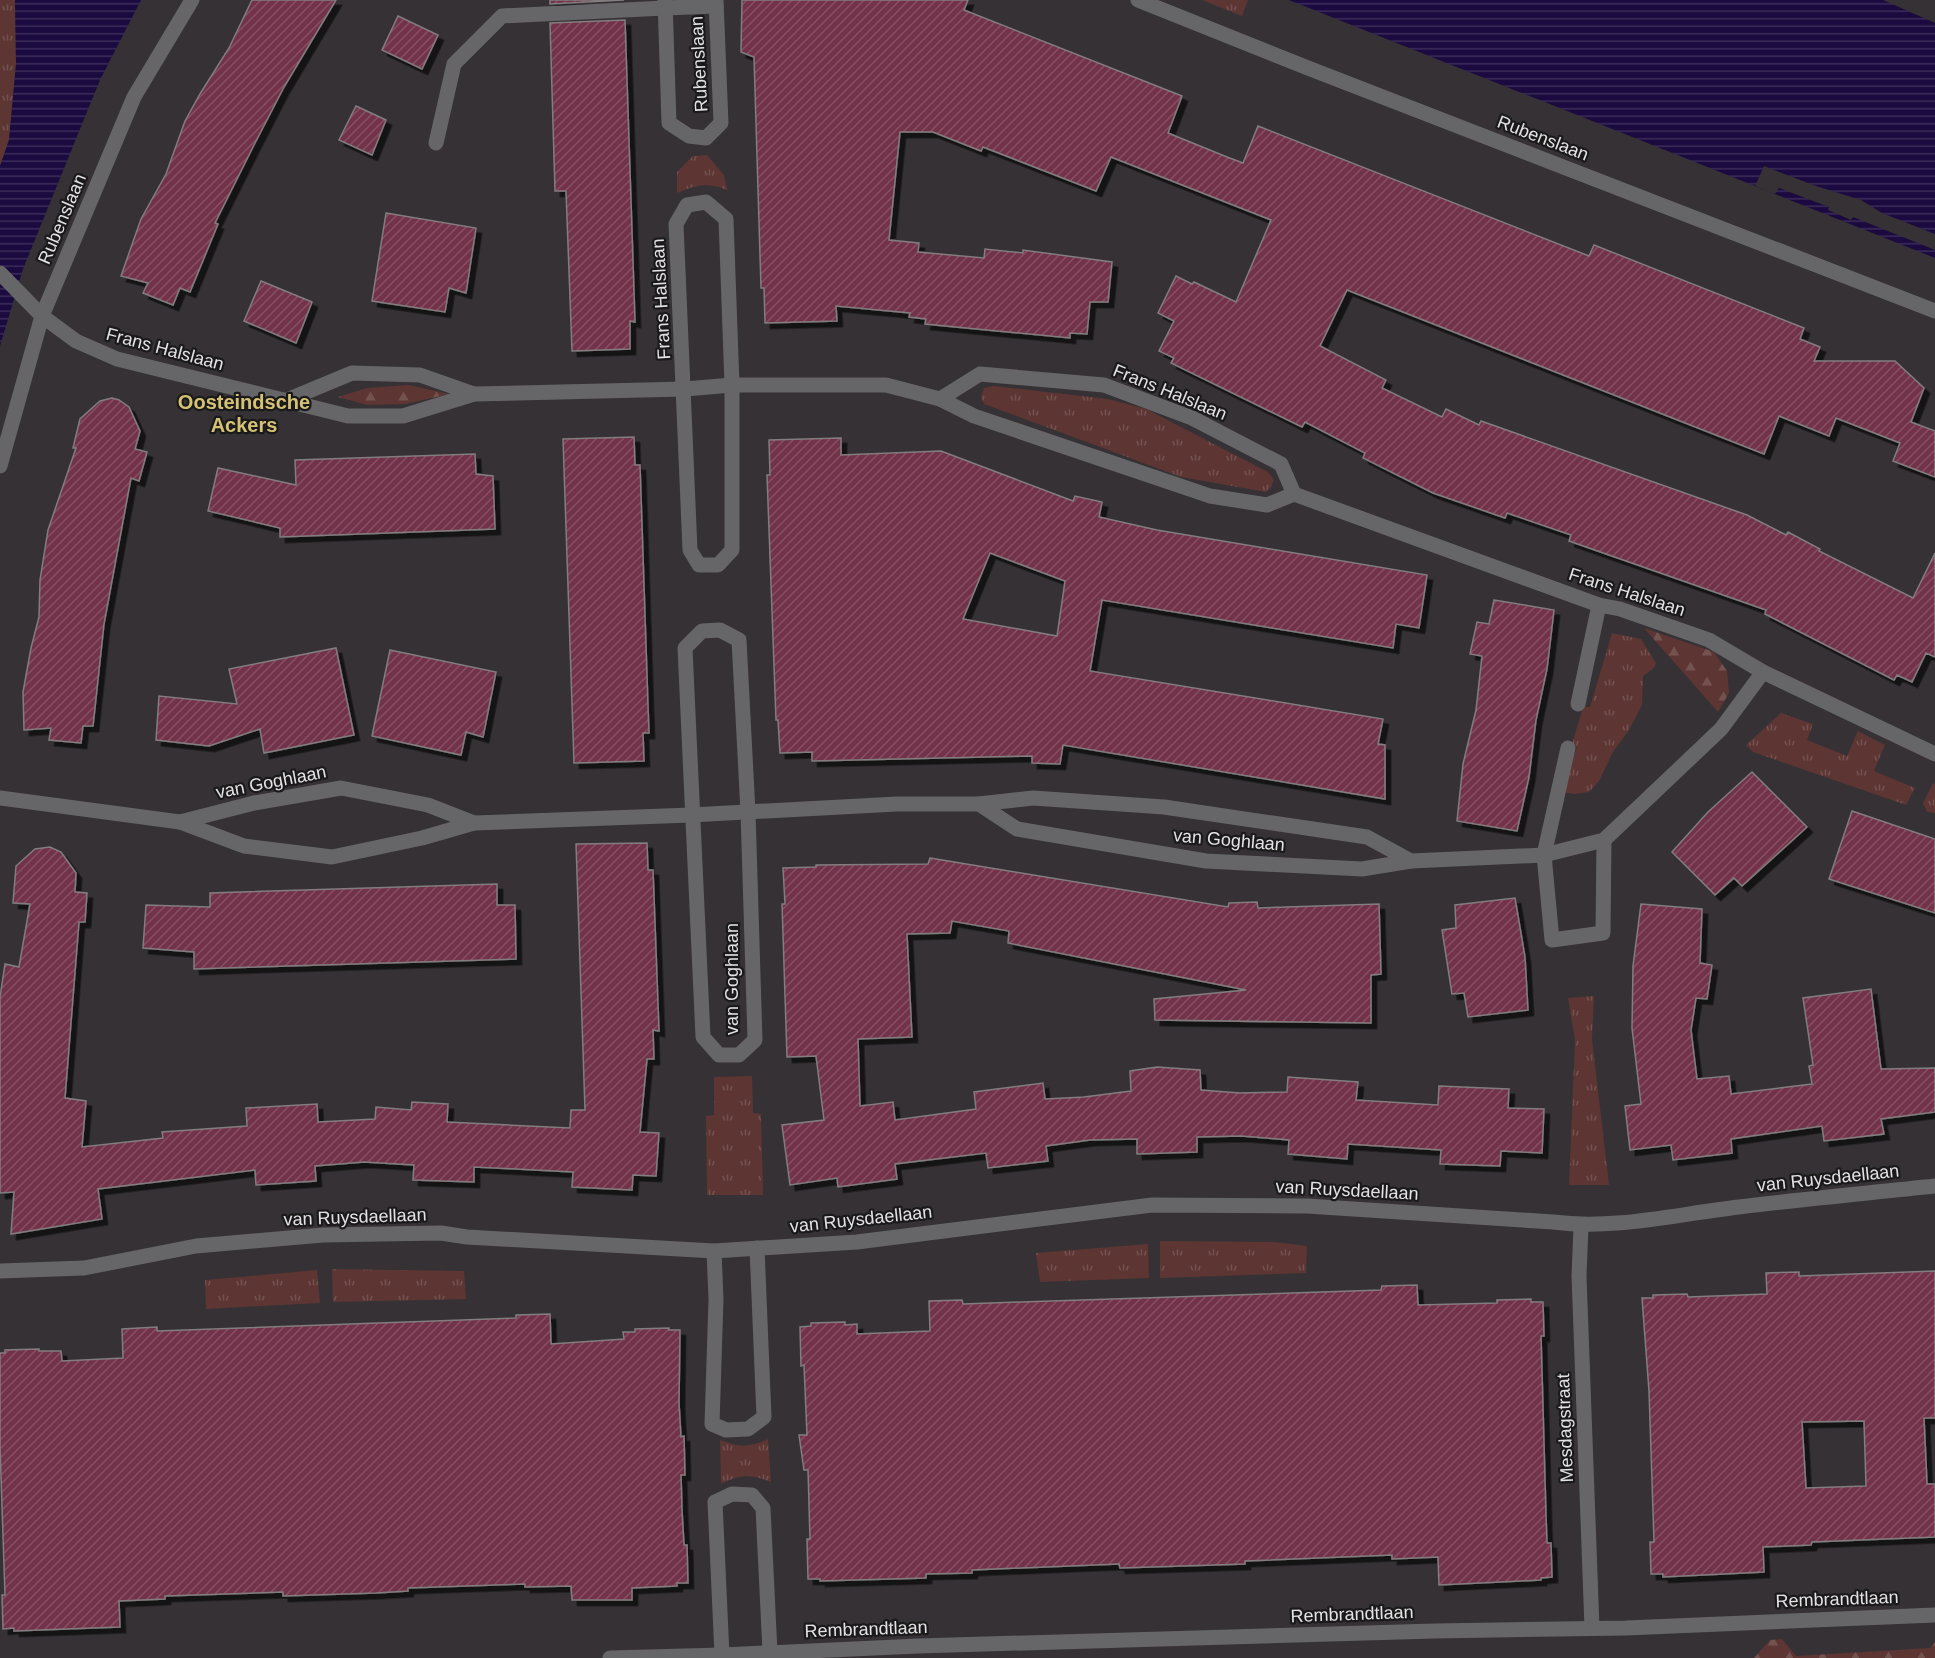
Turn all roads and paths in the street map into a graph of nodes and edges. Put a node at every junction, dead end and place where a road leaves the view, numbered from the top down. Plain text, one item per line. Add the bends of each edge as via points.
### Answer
1 (192, 0) edge
2 (1138, 0) edge
3 (716, 3) edge
4 (665, 4) edge
5 (436, 143) dead end
6 (0, 273) edge
7 (1935, 311) edge
8 (42, 316) junction
9 (732, 385) junction
10 (685, 389) junction
11 (474, 394) junction
12 (940, 399) junction
13 (287, 400) junction
14 (0, 466) edge
15 (1294, 494) junction
16 (1599, 605) junction
17 (1763, 672) junction
18 (1578, 704) dead end
19 (1568, 748) dead end
20 (1935, 754) edge
21 (0, 798) edge
22 (979, 804) junction
23 (748, 812) junction
24 (691, 815) junction
25 (180, 822) junction
26 (474, 823) junction
27 (1604, 840) junction
28 (1544, 855) junction
29 (1411, 861) junction
30 (1935, 1186) edge
31 (1581, 1226) junction
32 (758, 1248) junction
33 (714, 1251) junction
34 (0, 1271) edge
35 (1935, 1615) edge
36 (1592, 1628) junction
37 (770, 1652) junction
38 (722, 1655) junction
39 (610, 1658) edge

1 - 8 street, Rubenslaan via 134,97
2 - 7 street, Rubenslaan
3 - 4 street, Rubenslaan
3 - 4 street, Rubenslaan via 721,123 706,138 689,136 669,123
4 - 5 street via 502,16 454,64
6 - 8 street, Frans Halslaan
8 - 13 street, Frans Halslaan via 76,341 117,359
8 - 14 street, Rubenslaan
9 - 10 street, Frans Halslaan
9 - 10 street, Frans Halslaan via 732,550 718,565 699,566 690,550
9 - 10 street, Frans Halslaan via 726,219 706,202 687,205 676,224
9 - 12 street, Frans Halslaan via 885,385
10 - 11 street, Frans Halslaan
11 - 13 street, Frans Halslaan via 404,416 348,416
11 - 13 street, Frans Halslaan via 420,375 352,373
12 - 15 street, Frans Halslaan via 974,416 1210,496 1267,505
12 - 15 street, Frans Halslaan via 980,374 1104,385 1192,418 1281,464
15 - 16 street, Frans Halslaan
16 - 17 street, Frans Halslaan via 1709,640
16 - 18 street
17 - 20 street, Frans Halslaan
17 - 27 street, van Goghlaan via 1721,729
19 - 28 street
21 - 25 street, van Goghlaan
22 - 23 street, van Goghlaan
22 - 29 street, van Goghlaan via 1033,798 1164,807 1367,837
22 - 29 street, van Goghlaan via 1017,829 1206,861 1362,869
23 - 24 street, van Goghlaan
23 - 24 street, van Goghlaan via 739,640 720,630 702,631 685,648
23 - 24 street, van Goghlaan via 755,1040 739,1055 719,1055 703,1037
24 - 26 street, van Goghlaan
25 - 26 street, van Goghlaan via 254,803 341,788 428,806
25 - 26 street, van Goghlaan via 244,846 332,857
27 - 28 street, van Goghlaan
27 - 28 street via 1603,933 1552,940
28 - 29 street, van Goghlaan
30 - 31 street, van Ruysdaellaan
31 - 32 street, van Ruysdaellaan via 1307,1206 1152,1205 857,1242
31 - 36 street, Mesdagstraat via 1579,1276
32 - 33 street, van Ruysdaellaan
32 - 33 street via 764,1417 748,1430 726,1430 712,1424
33 - 34 street, van Ruysdaellaan via 468,1238 441,1233 323,1235 196,1246 84,1268
35 - 36 street, Rembrandtlaan
36 - 37 street, Rembrandtlaan
37 - 38 street, Rembrandtlaan
37 - 38 street via 763,1508 752,1495 732,1494 715,1502
38 - 39 street, Rembrandtlaan

